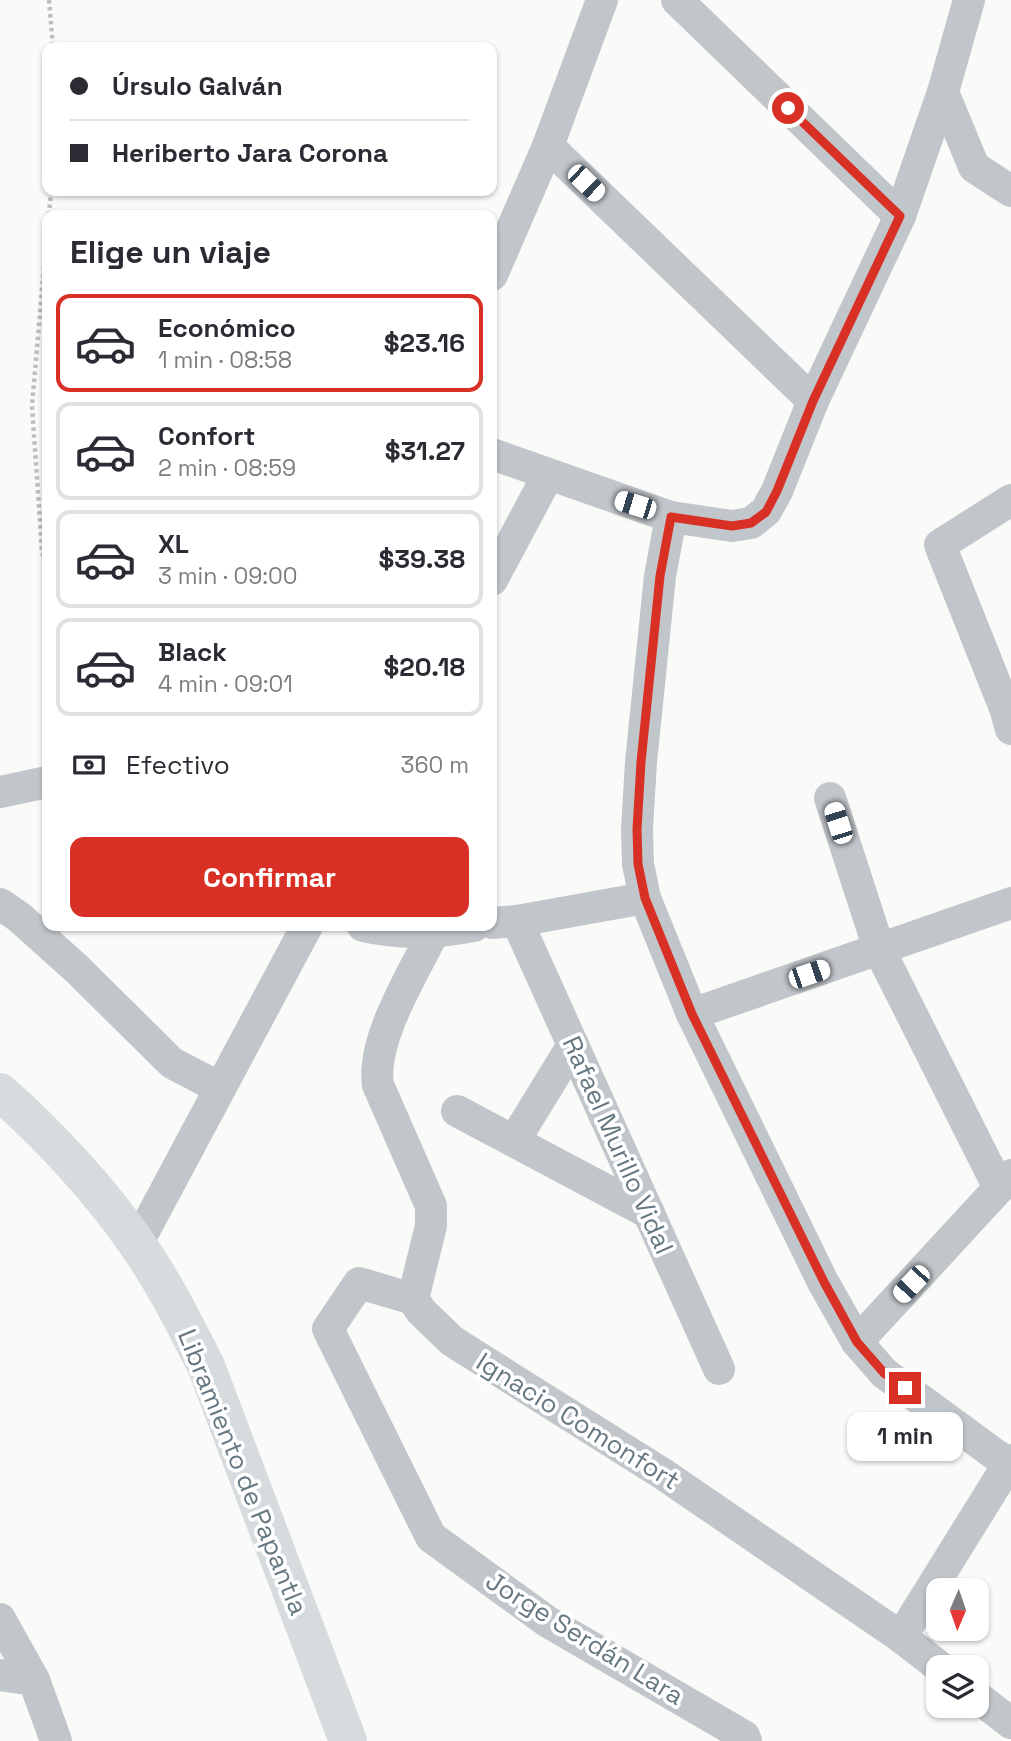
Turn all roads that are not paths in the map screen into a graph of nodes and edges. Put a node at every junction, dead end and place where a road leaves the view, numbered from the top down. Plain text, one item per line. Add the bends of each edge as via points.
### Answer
1 (602, 0) edge
2 (677, 0) edge
3 (969, 0) edge
4 (943, 92) junction
5 (548, 146) junction
6 (1011, 191) edge
7 (900, 216) junction
8 (497, 263) edge
9 (813, 401) junction
10 (497, 456) edge
11 (548, 475) junction
12 (1011, 500) edge
13 (671, 517) junction
14 (497, 571) edge
15 (1011, 729) edge
16 (42, 783) edge
17 (0, 792) edge
18 (830, 798) dead end
19 (645, 898) junction
20 (1011, 903) edge
21 (0, 904) edge
22 (504, 922) edge
23 (304, 931) edge
24 (398, 931) edge
25 (445, 931) edge
26 (433, 933) junction
27 (879, 949) junction
28 (692, 1014) junction
29 (573, 1045) junction
30 (220, 1088) junction
31 (0, 1092) edge
32 (457, 1111) dead end
33 (514, 1141) junction
34 (1005, 1182) edge
35 (649, 1213) junction
36 (138, 1244) junction
37 (413, 1299) junction
38 (857, 1342) junction
39 (719, 1369) dead end
40 (1010, 1464) edge
41 (0, 1619) edge
42 (901, 1637) junction
43 (926, 1656) edge
44 (0, 1675) edge
45 (34, 1680) junction
46 (989, 1706) edge
47 (1011, 1723) edge
48 (56, 1741) edge
49 (348, 1741) edge
50 (747, 1741) edge

1 - 5 street
2 - 7 street
3 - 4 street
4 - 6 street via 974,167
4 - 7 street
5 - 8 street
5 - 9 street
7 - 9 street
9 - 13 street via 766,512 751,523 732,526
10 - 11 street
11 - 13 street
11 - 14 street
12 - 15 street via 940,545
13 - 19 street via 660,576 641,762 638,864
16 - 17 street
18 - 27 street
19 - 22 street
19 - 28 street
20 - 27 street
21 - 30 street via 77,969 172,1063
22 - 29 street, Rafael Murillo Vidal
23 - 30 street
24 - 26 street
25 - 26 street
26 - 37 street via 390,1022 377,1066 378,1085 431,1206 431,1226
27 - 28 street
27 - 34 street
28 - 38 street
29 - 33 street
29 - 35 street, Rafael Murillo Vidal
30 - 36 street
31 - 36 main road, Libramiento de Papantla via 84,1177
32 - 33 street
33 - 35 street
34 - 38 street
35 - 39 street, Rafael Murillo Vidal
36 - 49 main road, Libramiento de Papantla via 206,1366
37 - 42 street, Ignacio Comonfort via 452,1341 663,1474
37 - 50 street, Jorge Serdán Lara via 359,1283 328,1329 431,1536 548,1622
38 - 40 street via 884,1373
40 - 42 street
41 - 45 street
42 - 43 street, Ignacio Comonfort
44 - 45 street
45 - 48 street
46 - 47 street

